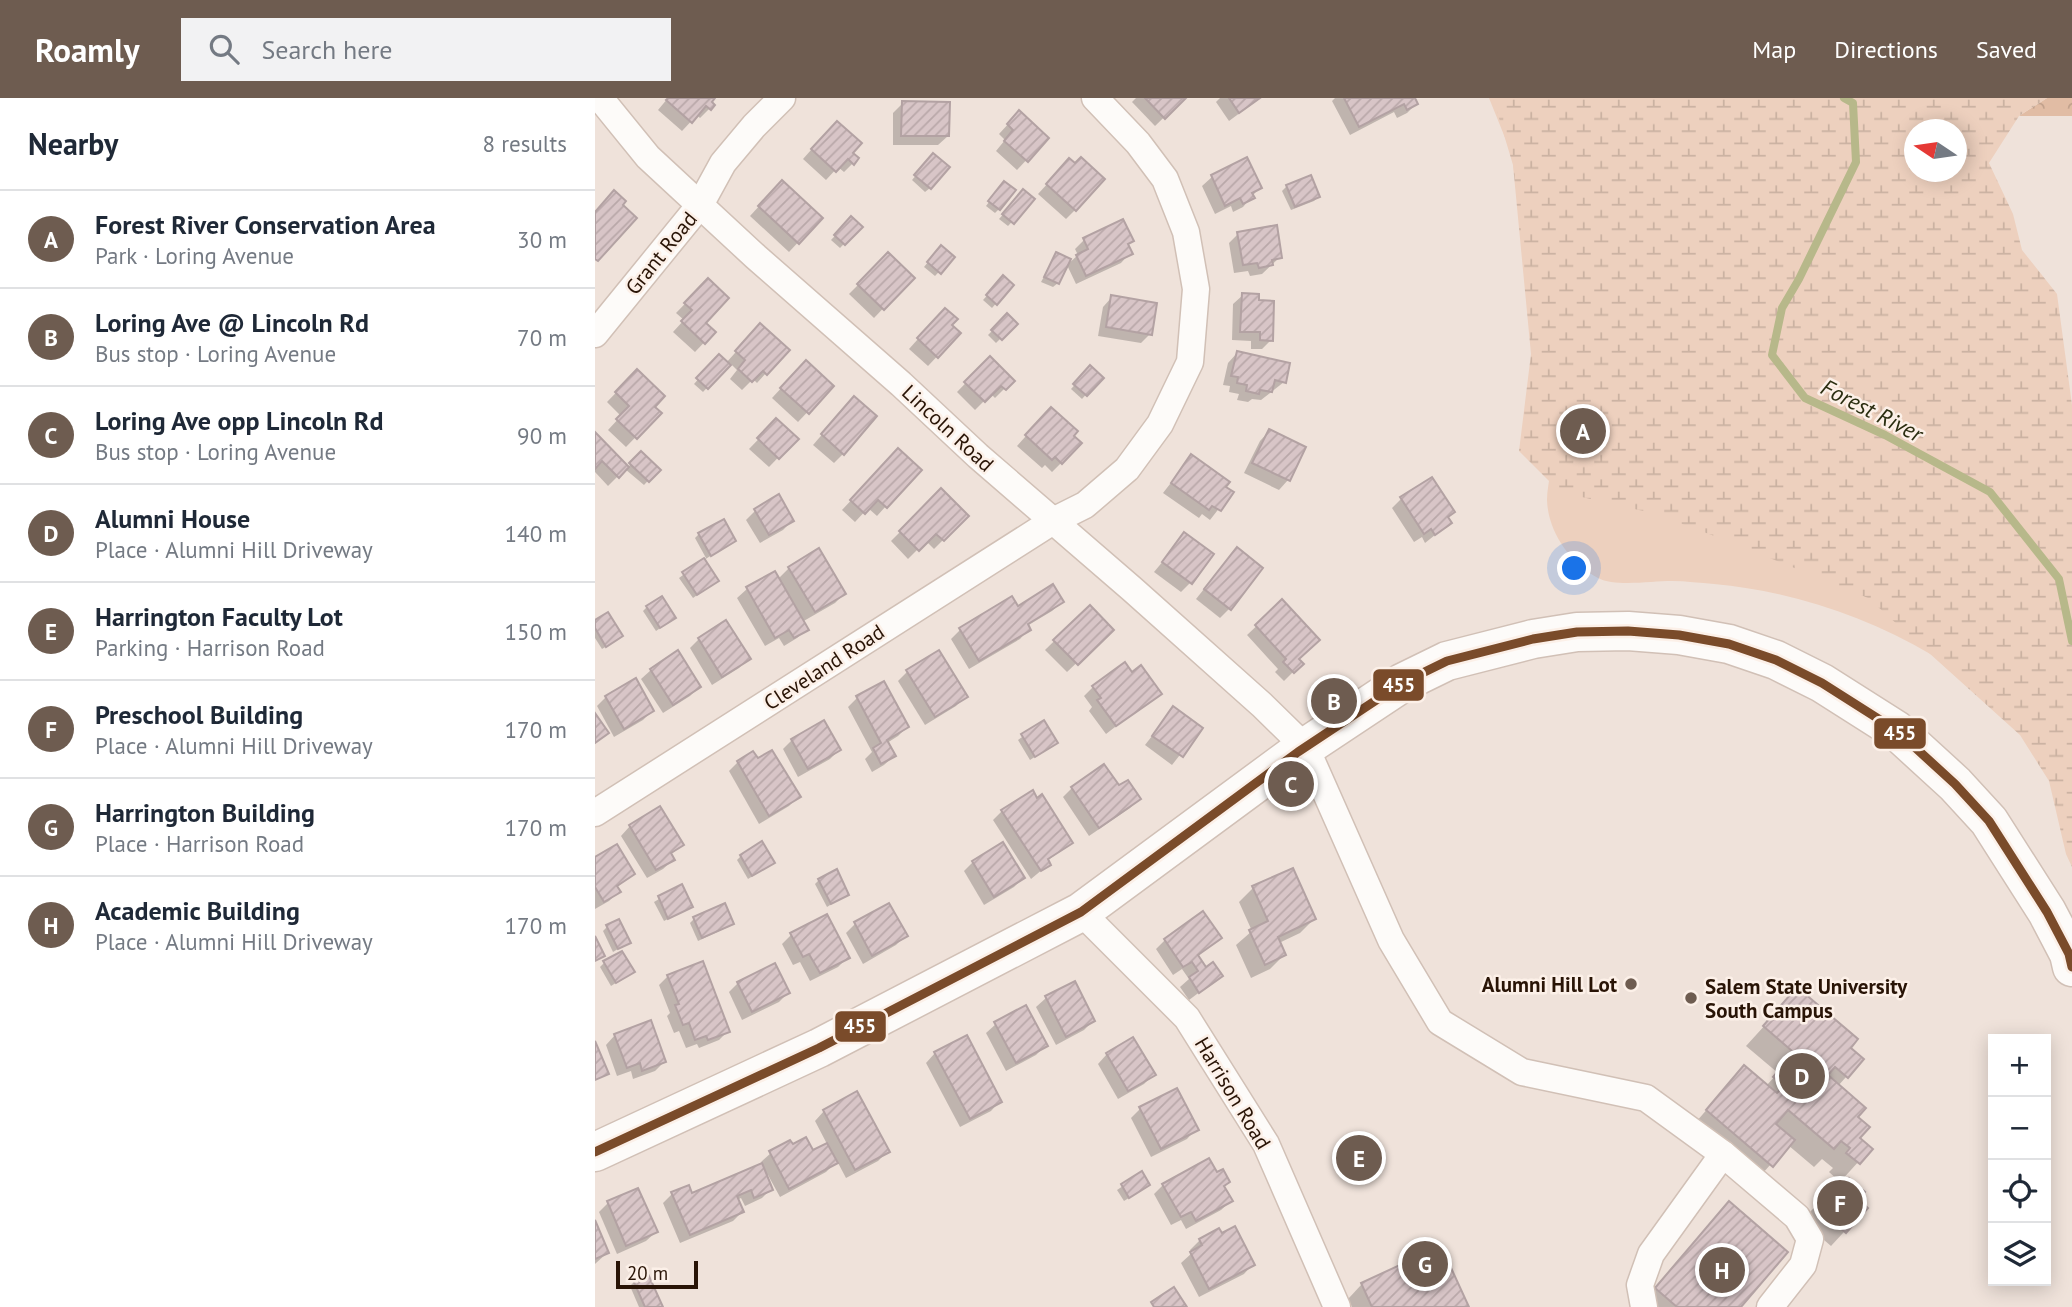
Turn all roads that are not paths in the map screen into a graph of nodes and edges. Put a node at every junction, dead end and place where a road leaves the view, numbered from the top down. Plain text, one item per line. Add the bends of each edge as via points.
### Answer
1 (600, 98) edge
2 (782, 98) edge
3 (1095, 98) edge
4 (700, 205) junction
5 (595, 334) edge
6 (1053, 521) junction
7 (1305, 748) junction
8 (595, 813) edge
9 (1081, 912) junction
10 (2072, 967) edge
11 (595, 1152) edge
12 (1723, 1154) junction
13 (1337, 1307) edge
14 (1644, 1307) edge
15 (1770, 1307) edge

1 - 4 street, Lincoln Road via 648,157
2 - 4 street, Grant Road via 723,163
3 - 6 street, Cleveland Road via 1165,179 1186,232 1196,289 1190,362 1160,424 1127,469 1086,505
4 - 5 street, Grant Road
4 - 6 street, Lincoln Road
6 - 7 street, Lincoln Road
6 - 8 street, Cleveland Road
7 - 9 highway
7 - 10 highway via 1402,683 1447,661 1489,649 1577,632 1679,635 1729,644 1822,683 1896,730 1924,754 1989,821 2047,912
7 - 12 street via 1391,940 1440,1022 1522,1072 1646,1098
9 - 11 highway via 819,1048
9 - 13 street, Harrison Road via 1187,1018 1266,1144
12 - 14 street via 1651,1254 1640,1285
12 - 15 street via 1797,1217 1810,1239 1803,1265

